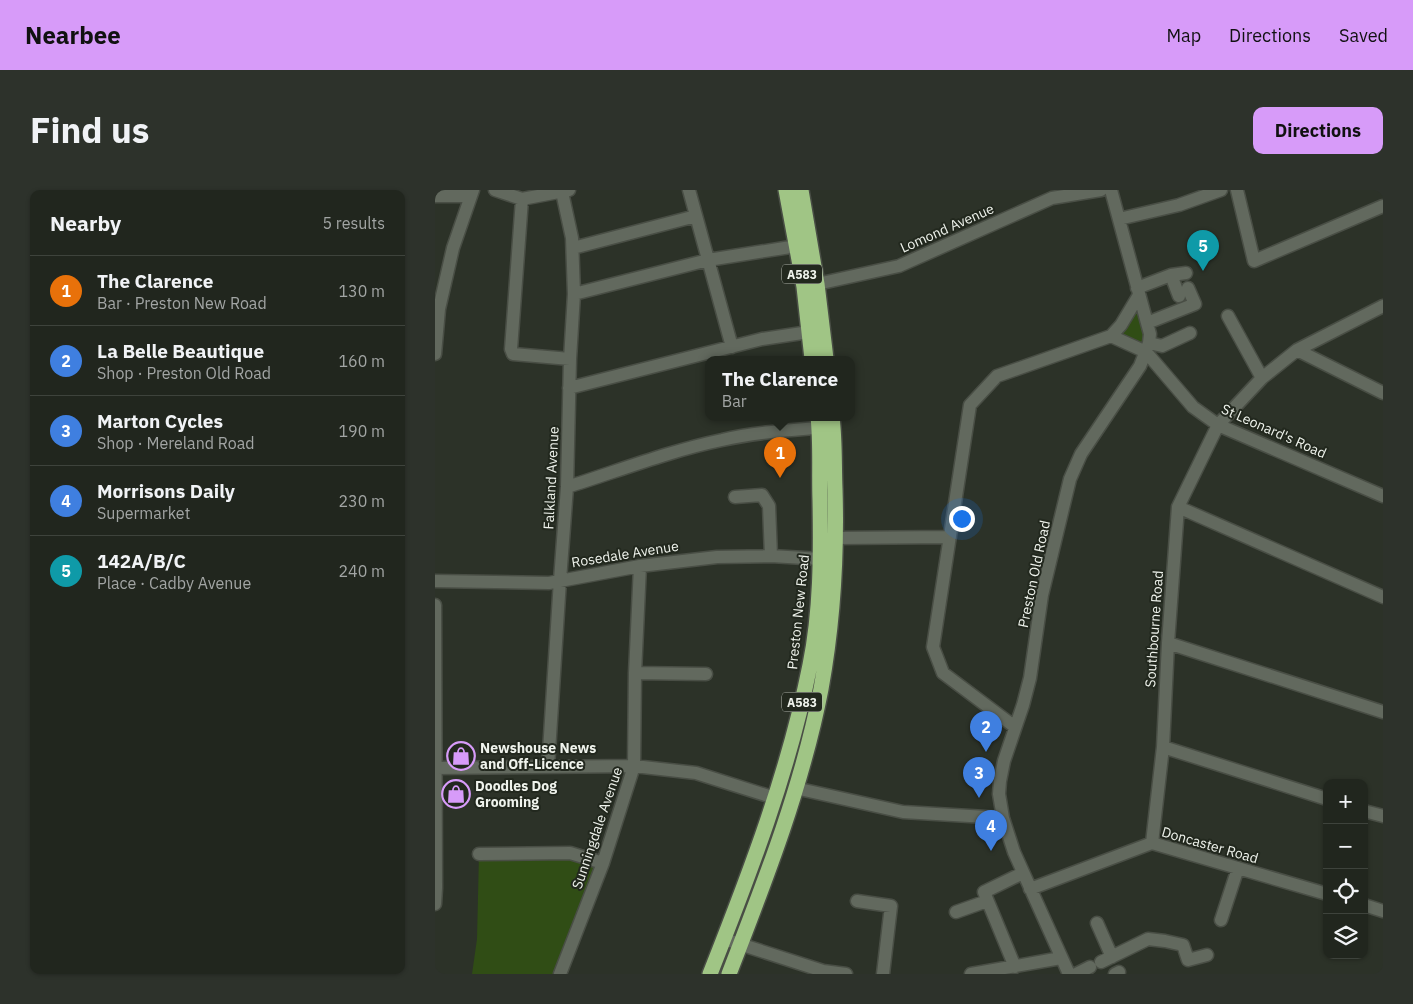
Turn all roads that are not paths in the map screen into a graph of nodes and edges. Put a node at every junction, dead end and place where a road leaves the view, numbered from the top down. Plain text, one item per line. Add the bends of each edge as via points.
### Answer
1 (495, 190) edge
2 (689, 190) edge
3 (786, 190) edge
4 (801, 190) edge
5 (1101, 190) edge
6 (1111, 190) edge
7 (1221, 190) edge
8 (1237, 190) edge
9 (566, 191) edge
10 (472, 193) edge
11 (435, 196) edge
12 (522, 200) junction
13 (1383, 206) edge
14 (696, 216) junction
15 (1119, 220) junction
16 (797, 246) junction
17 (573, 248) junction
18 (708, 260) junction
19 (1186, 274) dead end
20 (1171, 275) junction
21 (810, 286) junction
22 (1138, 292) junction
23 (574, 294) junction
24 (1383, 306) edge
25 (437, 309) edge
26 (1228, 316) dead end
27 (1147, 323) junction
28 (809, 332) junction
29 (1190, 333) dead end
30 (1111, 336) junction
31 (731, 347) junction
32 (1148, 348) junction
33 (1297, 350) junction
34 (435, 354) edge
35 (812, 356) edge
36 (825, 356) edge
37 (570, 359) junction
38 (1262, 378) junction
39 (569, 388) junction
40 (1383, 393) edge
41 (826, 422) edge
42 (1218, 425) junction
43 (567, 487) junction
44 (1383, 496) edge
45 (735, 497) dead end
46 (1178, 507) junction
47 (950, 537) junction
48 (836, 538) junction
49 (771, 556) junction
50 (821, 559) junction
51 (640, 566) junction
52 (559, 580) junction
53 (435, 581) edge
54 (1383, 597) edge
55 (435, 605) edge
56 (1168, 643) junction
57 (435, 652) edge
58 (635, 673) junction
59 (706, 674) dead end
60 (1383, 712) edge
61 (1015, 727) junction
62 (1163, 747) junction
63 (634, 766) junction
64 (548, 767) junction
65 (435, 768) edge
66 (795, 788) junction
67 (775, 798) junction
68 (1323, 798) edge
69 (1368, 811) edge
70 (1383, 816) edge
71 (1003, 818) junction
72 (1152, 844) junction
73 (479, 854) dead end
74 (603, 863) junction
75 (1238, 868) junction
76 (1023, 873) junction
77 (436, 888) edge
78 (1030, 889) junction
79 (1323, 893) edge
80 (857, 901) dead end
81 (987, 901) junction
82 (435, 904) edge
83 (1368, 907) edge
84 (1383, 911) edge
85 (957, 912) dead end
86 (1221, 920) dead end
87 (1097, 923) dead end
88 (724, 939) junction
89 (740, 945) junction
90 (1207, 955) dead end
91 (1061, 958) junction
92 (1101, 962) junction
93 (1015, 967) junction
94 (561, 974) edge
95 (711, 974) edge
96 (729, 974) edge
97 (846, 974) edge
98 (883, 974) edge
99 (973, 974) edge
100 (1069, 974) edge
101 (1076, 974) edge

1 - 12 street
2 - 14 street
3 - 16 highway, A583
4 - 21 highway, A583
5 - 21 street, Lomond Avenue via 1052,198 899,266
6 - 15 street
7 - 15 street via 1179,205
8 - 13 street via 1254,260
9 - 12 street
9 - 17 street, Falkland Avenue
10 - 11 street
10 - 25 street
12 - 37 street via 511,349 513,354
14 - 17 street
14 - 18 street
15 - 22 street
16 - 18 street
16 - 21 highway, A583
17 - 23 street, Falkland Avenue
18 - 23 street
18 - 31 street
19 - 20 street
20 - 22 street
20 - 27 street via 1195,304
21 - 28 highway, A583
21 - 36 highway, A583
22 - 27 street
22 - 30 street via 1121,325
23 - 37 street, Falkland Avenue
24 - 33 street, Southbourne Road
25 - 34 street
26 - 38 street
27 - 32 street
28 - 31 street
28 - 35 highway, A583
29 - 32 street via 1162,346
30 - 32 street
30 - 47 street via 997,376 970,404
31 - 39 street
32 - 42 street, St Leonard's Road via 1193,407
32 - 61 street, Preston Old Road via 1136,374 1081,454 1070,479 1043,595 1030,678
33 - 38 street, Southbourne Road
33 - 40 street
37 - 39 street, Falkland Avenue
38 - 42 street, Southbourne Road
39 - 43 street, Falkland Avenue
41 - 43 street via 723,439
41 - 48 highway, A583
41 - 50 highway, Preston New Road / A583
42 - 44 street, St Leonard's Road
42 - 46 street, Southbourne Road
43 - 52 street, Falkland Avenue
45 - 49 street via 762,495 766,500
46 - 54 street
46 - 56 street, Southbourne Road
47 - 48 street
47 - 61 street via 933,647 943,673
48 - 66 highway, A583 via 833,604 821,688
49 - 50 street, Rosedale Avenue
49 - 51 street, Rosedale Avenue via 717,557
50 - 67 highway, Preston New Road / A583 via 810,663
51 - 52 street, Rosedale Avenue
51 - 58 street, Sunningdale Avenue
52 - 53 street, Rosedale Avenue via 549,583
52 - 64 street, Falkland Avenue
55 - 57 street
56 - 60 street
56 - 62 street, Southbourne Road
57 - 65 street
58 - 59 street
58 - 63 street, Sunningdale Avenue
61 - 71 street, Preston Old Road via 1000,781
62 - 68 street
62 - 72 street, Southbourne Road
63 - 64 street
63 - 67 street via 696,773
63 - 74 street, Sunningdale Avenue
64 - 65 street
65 - 77 street
66 - 71 street via 903,812
66 - 89 highway, A583
67 - 88 highway, Preston New Road / A583
69 - 70 street
71 - 76 street, Preston Old Road
72 - 75 street, Doncaster Road
72 - 78 street, Doncaster Road
73 - 74 street via 570,853
74 - 94 street, Sunningdale Avenue
75 - 79 street, Doncaster Road
75 - 86 street
76 - 78 street, Preston Old Road
76 - 81 street via 983,892
77 - 82 street
78 - 91 street, Preston Old Road
80 - 98 street via 891,906
81 - 85 street
81 - 93 street
83 - 84 street
87 - 92 street
88 - 89 street
88 - 95 highway, Preston New Road / A583
89 - 96 highway, A583
89 - 97 street via 823,972
90 - 92 street via 1188,960 1183,945 1148,939
91 - 93 street
91 - 100 street, Preston Old Road
92 - 101 street
93 - 99 street

